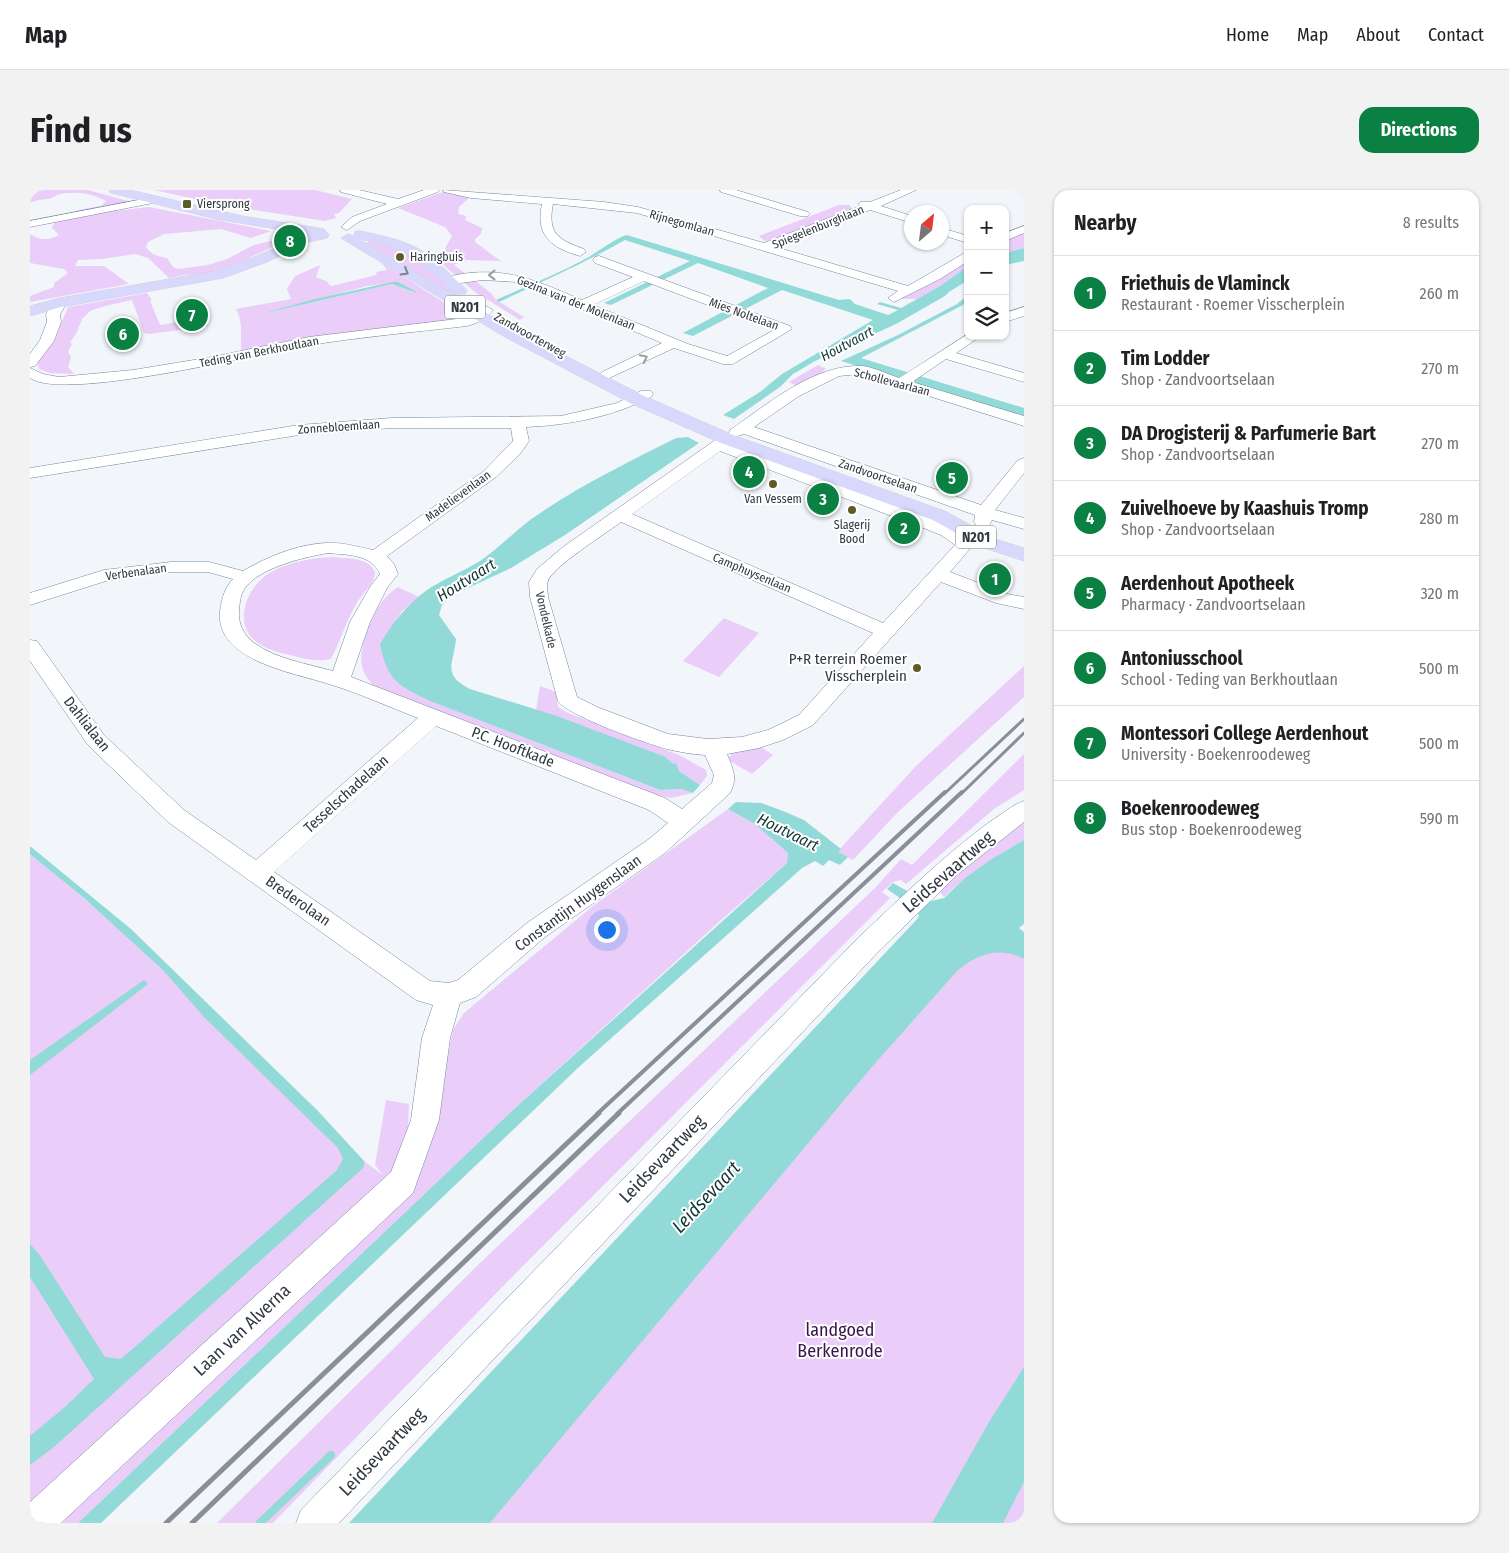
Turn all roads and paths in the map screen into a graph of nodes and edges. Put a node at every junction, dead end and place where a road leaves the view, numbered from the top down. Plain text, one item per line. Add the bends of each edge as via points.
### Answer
1 (115, 190) edge
2 (345, 190) edge
3 (434, 190) edge
4 (448, 190) edge
5 (725, 190) edge
6 (911, 190) edge
7 (360, 192) edge
8 (878, 193) dead end
9 (858, 196) dead end
10 (892, 197) junction
11 (154, 200) junction
12 (548, 202) junction
13 (399, 203) junction
14 (870, 206) junction
15 (904, 217) edge
16 (350, 221) junction
17 (786, 222) dead end
18 (30, 224) edge
19 (1024, 230) edge
20 (758, 232) dead end
21 (949, 233) edge
22 (320, 234) junction
23 (1009, 236) edge
24 (964, 239) edge
25 (739, 240) junction
26 (766, 247) junction
27 (580, 252) dead end
28 (964, 258) edge
29 (599, 260) dead end
30 (449, 280) junction
31 (651, 280) junction
32 (909, 290) junction
33 (891, 300) dead end
34 (582, 305) junction
35 (46, 309) edge
36 (483, 312) junction
37 (968, 340) edge
38 (674, 343) junction
39 (946, 354) junction
40 (728, 361) joint
41 (30, 363) edge
42 (30, 372) edge
43 (606, 376) junction
44 (1024, 378) edge
45 (906, 379) junction
46 (641, 397) junction
47 (1024, 421) edge
48 (518, 424) junction
49 (724, 433) junction
50 (1024, 463) edge
51 (30, 473) edge
52 (619, 516) junction
53 (984, 517) junction
54 (1024, 524) edge
55 (1024, 535) edge
56 (988, 543) junction
57 (1024, 555) edge
58 (376, 556) junction
59 (938, 574) junction
60 (245, 577) junction
61 (30, 599) edge
62 (1024, 603) edge
63 (885, 631) junction
64 (30, 646) edge
65 (340, 680) junction
66 (434, 716) junction
67 (713, 747) junction
68 (152, 796) joint
69 (1024, 810) edge
70 (684, 822) junction
71 (258, 872) junction
72 (449, 995) junction
73 (34, 1523) edge
74 (314, 1523) edge

1 - 11 main road, N201
2 - 7 street
3 - 13 street
4 - 12 street, Rijnegomlaan
5 - 17 street, Spiegelenburghlaan via 809,213
6 - 10 street
7 - 13 street
7 - 16 street
8 - 10 street
9 - 14 street
10 - 14 street
11 - 18 street
11 - 22 main road, N201
12 - 25 street, Rijnegomlaan via 638,210
12 - 27 street via 546,231 553,240
13 - 16 street
14 - 15 street
14 - 26 street, Spiegelenburghlaan
16 - 22 main road, N201 via 333,238
16 - 30 main road, Zandvoorterweg / N201 via 413,252
16 -> 36 main road, Zandvoorterweg / N201
19 - 23 street
20 - 25 street, Spiegelenburghlaan
21 - 24 street
22 - 35 main road via 218,275
25 - 26 street, Rijnegomlaan
26 - 32 street, Rijnegomlaan
28 - 32 street
29 - 31 street, Mies Noltelaan
34 -> 30 street, Gezina van der Molenlaan via 520,279 498,275
30 - 36 main road, Zandvoorterweg / N201
31 - 34 street
31 - 40 street, Mies Noltelaan via 784,329
32 - 33 street
34 - 38 street, Gezina van der Molenlaan
35 - 41 street via 54,322 47,341
36 - 42 street, Teding van Berkhoutlaan via 467,322 309,341 133,374 59,381 39,378
36 - 43 main road, Zandvoorterweg / N201
37 - 39 street
38 - 40 street, Gezina van der Molenlaan
43 -> 38 street
39 - 44 street
39 - 45 street
43 - 46 main road, Zandvoorterweg / N201
45 - 47 street, Schollevaarlaan
45 - 49 street, Schollevaarlaan via 860,370 836,372
46 - 48 street, Zonnebloemlaan via 622,406 561,422
46 - 49 main road, Zandvoorterweg / N201
48 - 51 street, Zonnebloemlaan via 392,423 307,429
48 - 58 street, Madelievenlaan via 521,442 510,456
49 - 52 street, Vondelkade
49 - 53 main road, Zandvoortselaan / N201
49 - 53 street, Zandvoortselaan via 960,504
49 - 56 main road, Zandvoortselaan / N201 via 940,516
49 - 59 street, Zandvoortselaan via 947,531 965,544
50 - 53 street
52 - 63 street, Camphuysenlaan
52 - 67 street, Vondelkade via 562,557 543,573 538,582 539,597 568,701 673,743
53 - 54 street, Zandvoortselaan
53 - 55 main road, Zandvoortselaan / N201
53 - 56 main road, N201 via 981,535
56 - 57 main road, Zandvoortselaan / N201
58 - 60 street via 328,548 306,551 264,566
58 - 65 street via 385,564 389,574 360,622
59 - 62 street via 1002,599
59 - 63 street
60 - 61 street, Verbenalaan via 209,567 171,567 104,576
60 - 65 street, P.C. Hooftkade via 231,598 228,618 234,634 248,648 272,660
63 - 67 street via 806,720 767,740
64 - 68 street, Dahlialaan via 96,740
65 - 66 street, P.C. Hooftkade
66 - 70 street, P.C. Hooftkade via 657,804
66 - 71 street, Tesselschadelaan
67 - 70 street, Constantijn Huygenslaan via 725,775 722,787
68 - 71 street, Brederolaan
69 - 74 street, Leidsevaartweg via 972,848 911,903 788,1027
70 - 72 street, Constantijn Huygenslaan via 657,846 536,930 467,989
71 - 72 street, Brederolaan via 425,992
72 - 73 street, Laan van Alverna via 436,1038 425,1120 402,1182

